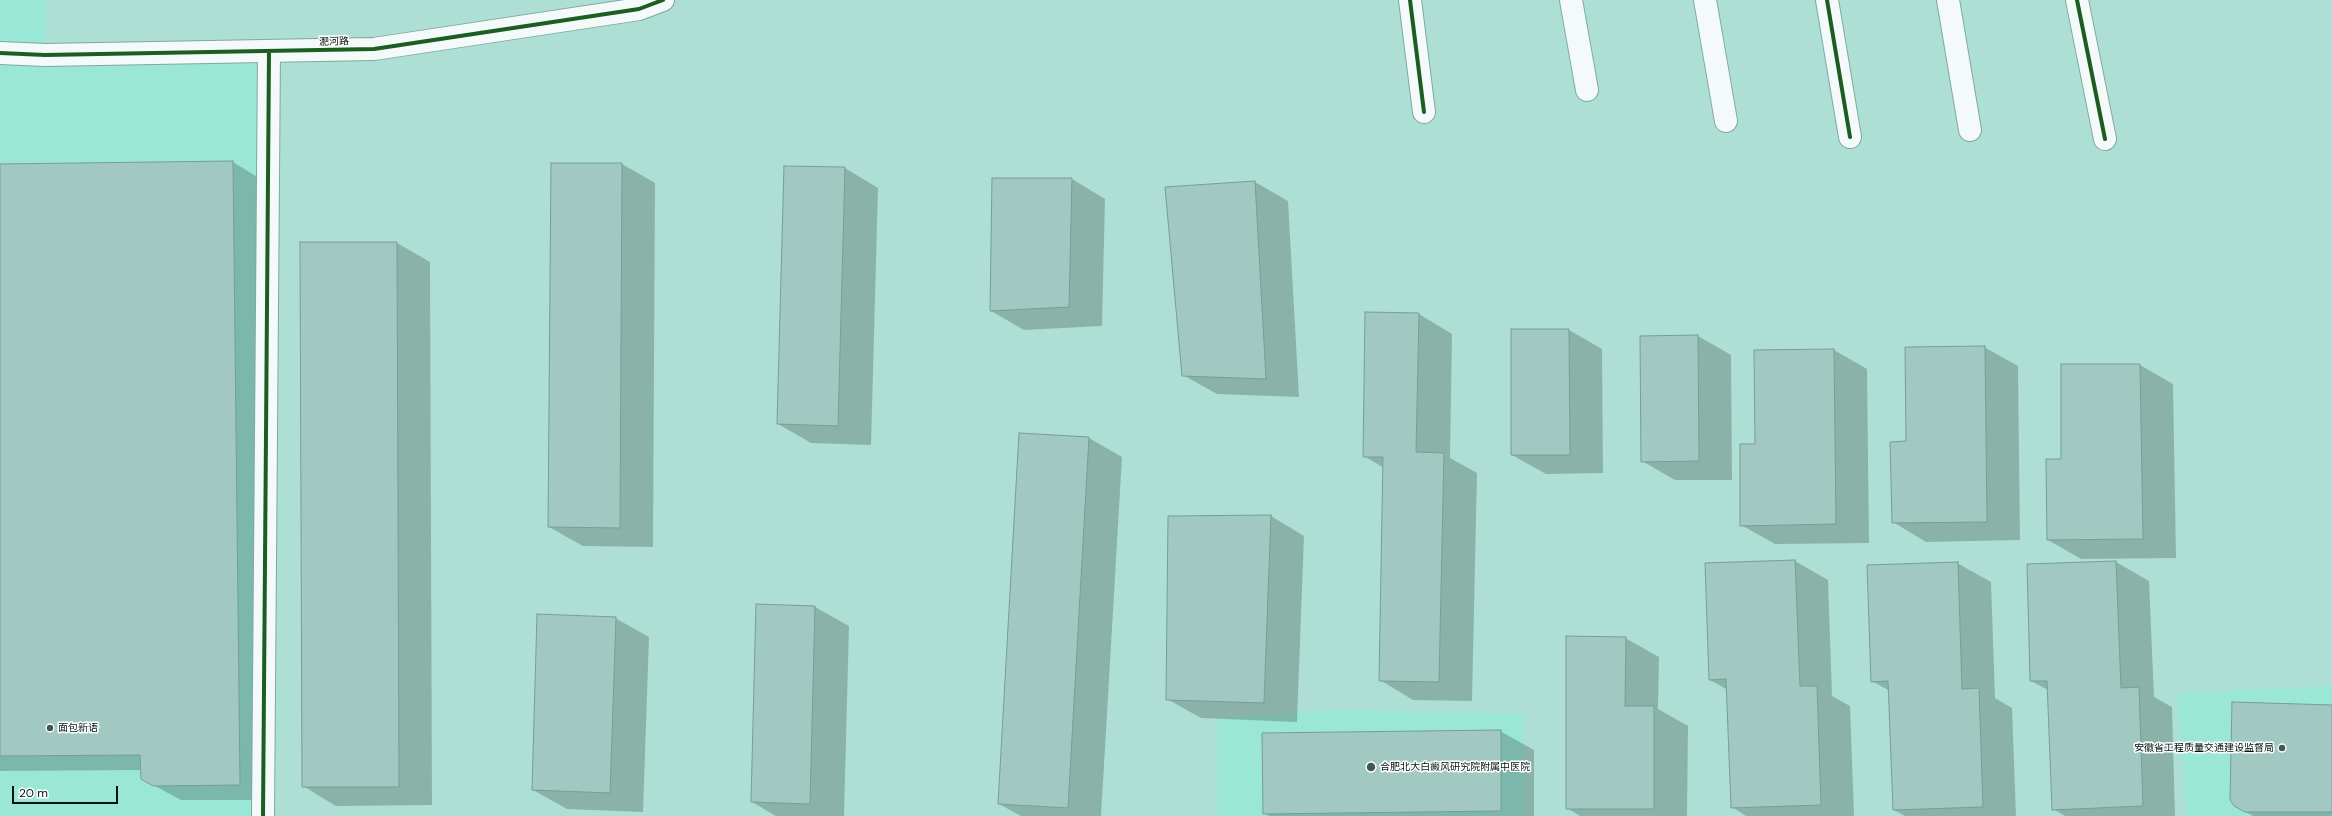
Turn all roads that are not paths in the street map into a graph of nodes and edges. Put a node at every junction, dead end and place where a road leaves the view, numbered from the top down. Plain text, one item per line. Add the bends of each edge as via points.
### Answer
1 (663, 0) edge
2 (1410, 0) edge
3 (1571, 0) edge
4 (1705, 0) edge
5 (1827, 0) edge
6 (1948, 0) edge
7 (2077, 0) edge
8 (269, 51) junction
9 (0, 54) edge
10 (1587, 90) dead end
11 (1424, 112) dead end
12 (1726, 121) dead end
13 (1970, 130) dead end
14 (1850, 137) dead end
15 (2105, 139) dead end
16 (263, 816) edge

1 - 8 street, 淝河路 via 639,10 374,49
2 - 11 street
3 - 10 street
4 - 12 street
5 - 14 street
6 - 13 street
7 - 15 street
8 - 9 street, 淝河路
8 - 16 street

